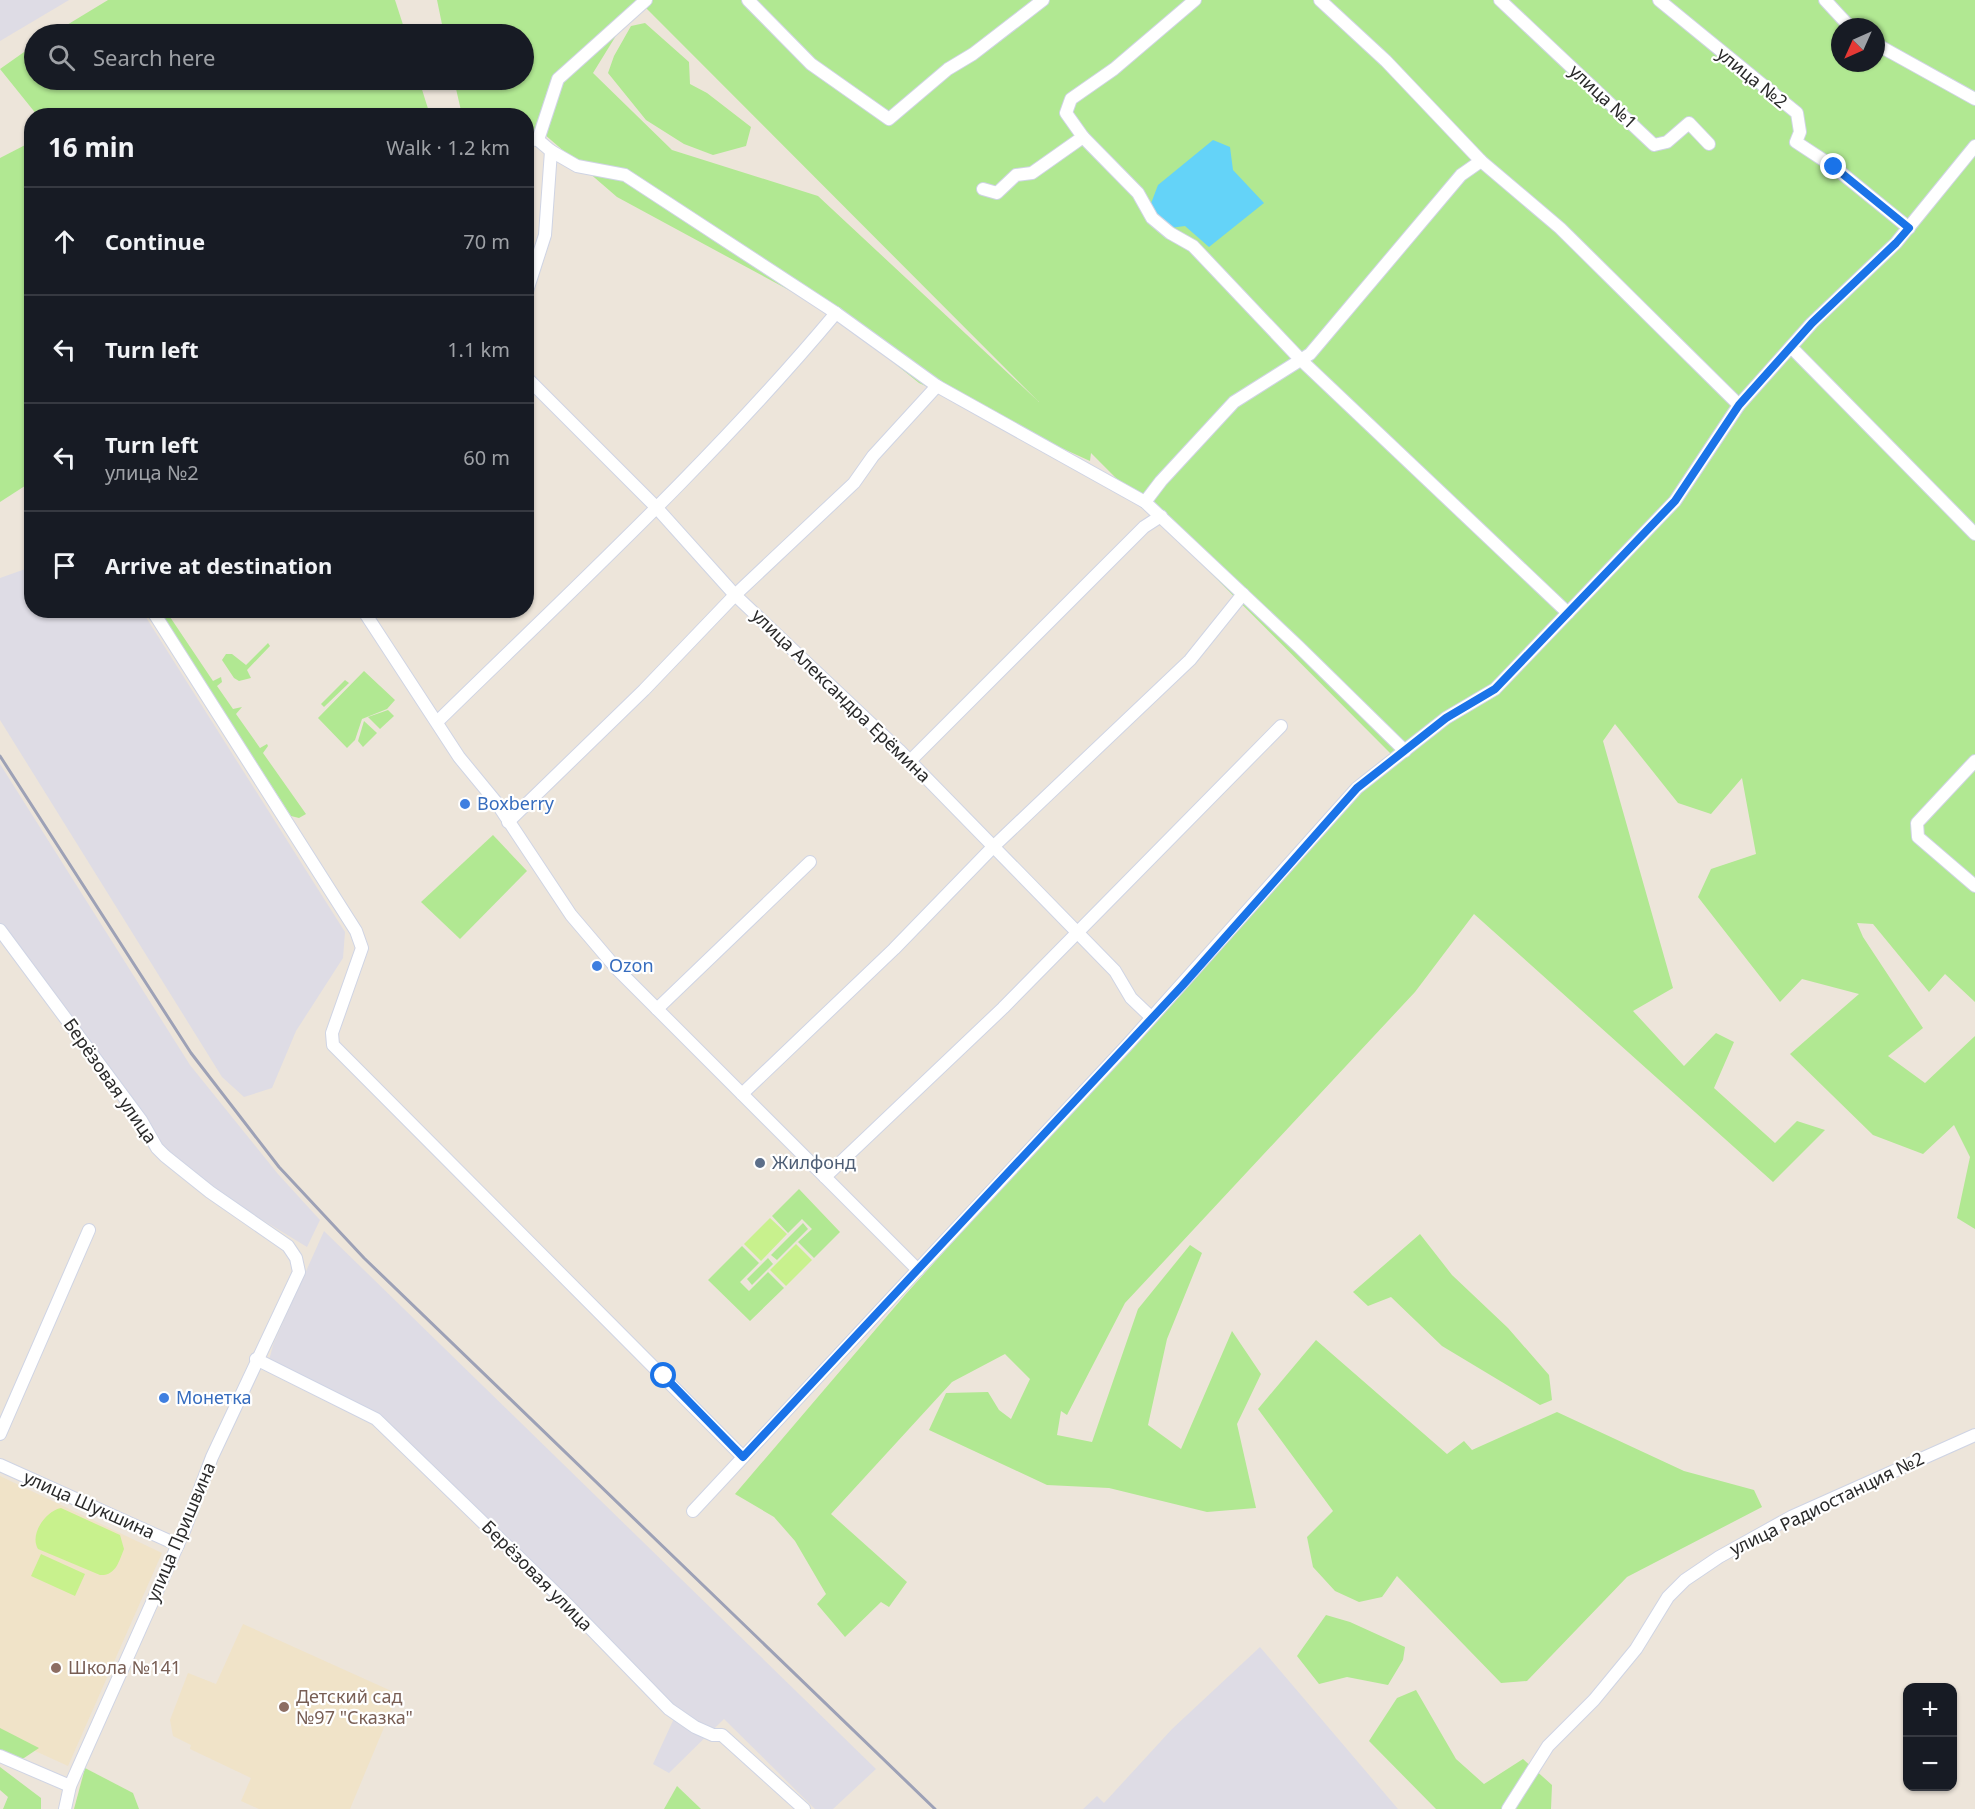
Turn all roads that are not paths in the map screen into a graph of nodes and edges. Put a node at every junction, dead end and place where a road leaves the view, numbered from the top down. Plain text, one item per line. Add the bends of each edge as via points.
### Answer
1 (646, 0) edge
2 (748, 0) edge
3 (1043, 0) edge
4 (1195, 0) edge
5 (1320, 0) edge
6 (1500, 0) edge
7 (1659, 0) edge
8 (1825, 0) edge
9 (1842, 18) edge
10 (1885, 49) edge
11 (1975, 99) edge
12 (534, 134) edge
13 (1083, 137) junction
14 (534, 140) edge
15 (1708, 144) dead end
16 (1975, 146) edge
17 (551, 151) junction
18 (1481, 161) junction
19 (982, 189) dead end
20 (1909, 228) junction
21 (534, 269) edge
22 (836, 313) junction
23 (1791, 347) junction
24 (1300, 360) junction
25 (534, 385) edge
26 (937, 386) junction
27 (1739, 405) junction
28 (1145, 502) junction
29 (656, 507) junction
30 (1161, 516) junction
31 (1975, 534) edge
32 (1243, 594) junction
33 (735, 595) junction
34 (1568, 613) junction
35 (157, 618) edge
36 (368, 618) edge
37 (438, 722) junction
38 (1281, 726) dead end
39 (1405, 751) junction
40 (910, 761) junction
41 (1975, 761) edge
42 (508, 822) junction
43 (993, 847) junction
44 (810, 862) dead end
45 (1975, 886) edge
46 (0, 930) edge
47 (1075, 932) junction
48 (657, 1009) junction
49 (1151, 1017) junction
50 (742, 1094) junction
51 (825, 1177) junction
52 (89, 1230) dead end
53 (296, 1258) joint
54 (918, 1270) junction
55 (256, 1359) junction
56 (0, 1434) edge
57 (1975, 1435) edge
58 (743, 1457) junction
59 (0, 1466) edge
60 (693, 1511) dead end
61 (178, 1545) junction
62 (0, 1756) edge
63 (70, 1786) junction
64 (64, 1809) edge
65 (804, 1809) edge
66 (1508, 1809) edge

1 - 12 street via 558,79
2 - 3 street via 811,64 889,119 948,69
4 - 13 street via 1114,69 1071,99 1066,113
5 - 18 street via 1386,61
6 - 15 street, улица №1 via 1654,145 1668,142 1689,123
7 - 20 street, улица №2 via 1797,113 1800,132 1796,142
8 - 9 street
10 - 11 street
13 - 19 street via 1032,173 1016,175 997,193
13 - 24 street via 1138,193 1152,218 1192,246
14 - 17 street
16 - 20 street
17 - 21 street via 545,235
17 - 22 street via 577,166 625,175
18 - 24 street via 1461,175 1310,354
18 - 27 street via 1560,228
20 - 23 street
22 - 26 street
22 - 29 street via 774,387
23 - 27 street
23 - 31 street
24 - 28 street via 1234,402
24 - 34 street
25 - 29 street, улица Александра Ерёмина
26 - 28 street
26 - 33 street via 873,456 854,483
27 - 34 street via 1675,501
28 - 30 street
29 - 33 street, улица Александра Ерёмина
29 - 37 street
30 - 32 street
30 - 40 street via 1144,527
32 - 39 street
32 - 43 street via 1190,660
33 - 40 street, улица Александра Ерёмина
33 - 42 street
34 - 39 street via 1495,689 1446,718
35 - 58 street via 356,931 362,948 332,1033 333,1045
36 - 37 street
37 - 42 street
38 - 47 street
39 - 49 street via 1357,788
40 - 43 street, улица Александра Ерёмина
41 - 45 street via 1917,823 1918,837
42 - 48 street via 576,921
43 - 47 street, улица Александра Ерёмина
43 - 50 street via 894,949
44 - 48 street
46 - 53 street, Берёзовая улица via 141,1120 157,1148 210,1192 280,1239
47 - 49 street, улица Александра Ерёмина via 1115,971 1131,998
47 - 51 street via 994,1016
48 - 50 street
49 - 54 street
50 - 51 street
51 - 54 street
52 - 56 street
53 - 55 street, улица Пришвина via 298,1272
54 - 58 street
55 - 61 street, улица Пришвина
55 - 65 street, Берёзовая улица via 376,1419 669,1709 701,1730 722,1735
57 - 66 street, улица Радиостанция №2 via 1791,1517 1685,1580 1668,1596 1636,1649 1594,1701 1548,1746
58 - 60 street
59 - 61 street, улица Шукшина
61 - 63 street, улица Пришвина
62 - 63 street
63 - 64 street, улица Пришвина

